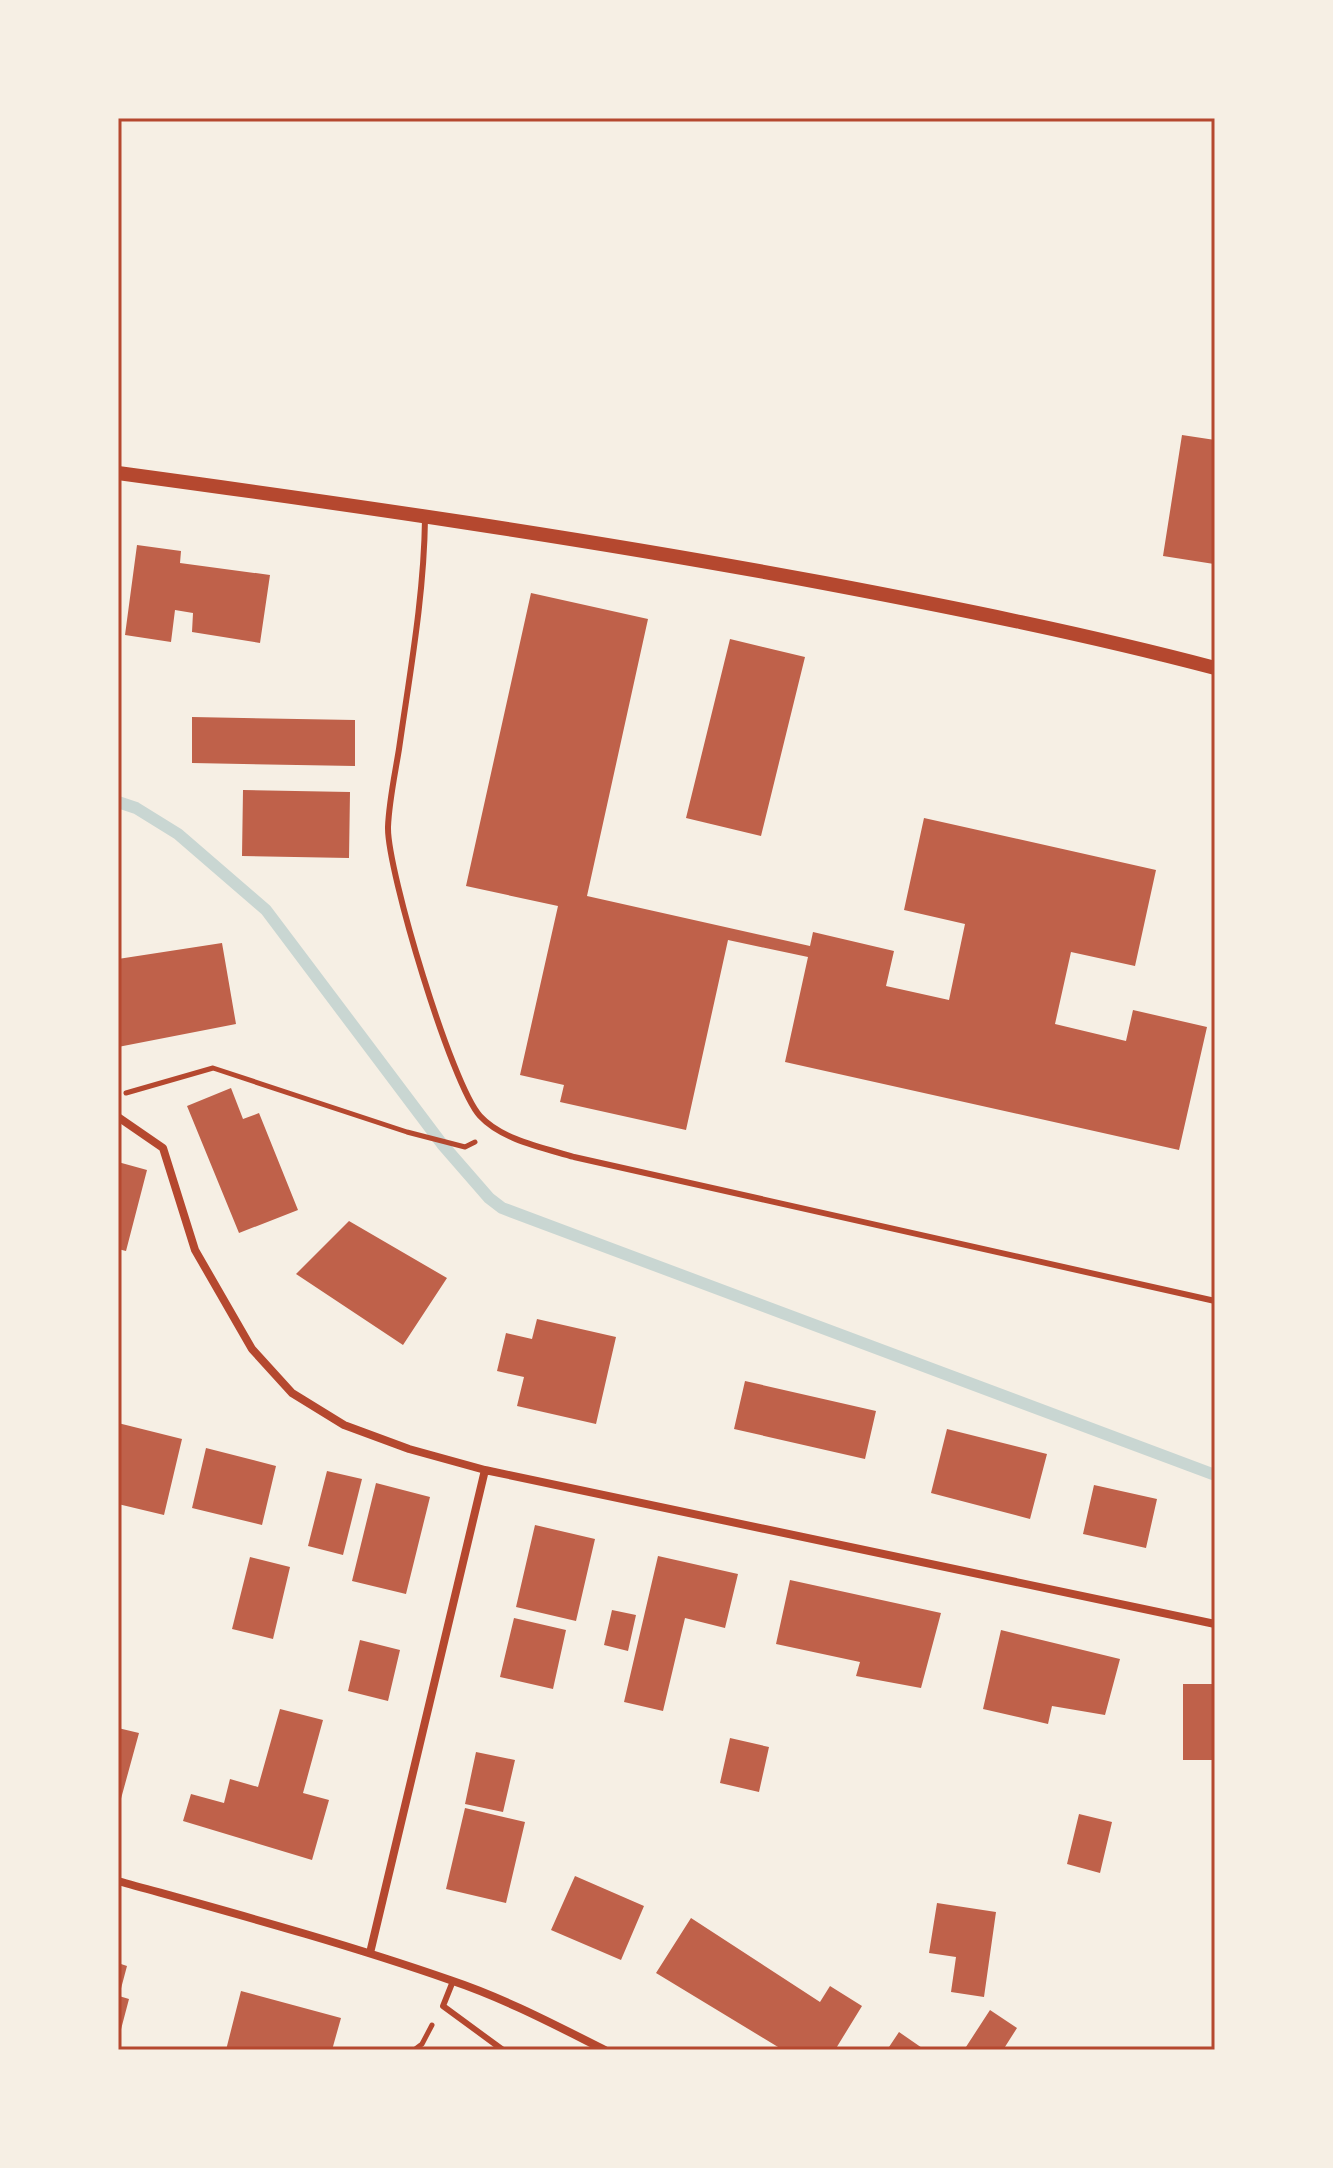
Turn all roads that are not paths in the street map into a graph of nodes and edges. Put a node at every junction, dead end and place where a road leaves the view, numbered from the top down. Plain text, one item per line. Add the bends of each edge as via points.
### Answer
1 (118, 473) edge
2 (425, 514) junction
3 (1215, 668) edge
4 (118, 1117) edge
5 (1215, 1301) edge
6 (485, 1470) junction
7 (1215, 1624) edge
8 (118, 1881) edge
9 (370, 1953) junction
10 (453, 1981) junction
11 (503, 2050) edge
12 (605, 2050) edge

1 - 2 street
2 - 3 street via 994,615
2 - 5 lane via 424,569 389,842 437,1016 478,1114 510,1135 574,1157
4 - 6 street via 163,1148 195,1250 252,1349 292,1393 344,1425
6 - 7 street
6 - 9 street
8 - 9 street
9 - 10 street
10 - 11 lane via 443,2006
10 - 12 street

